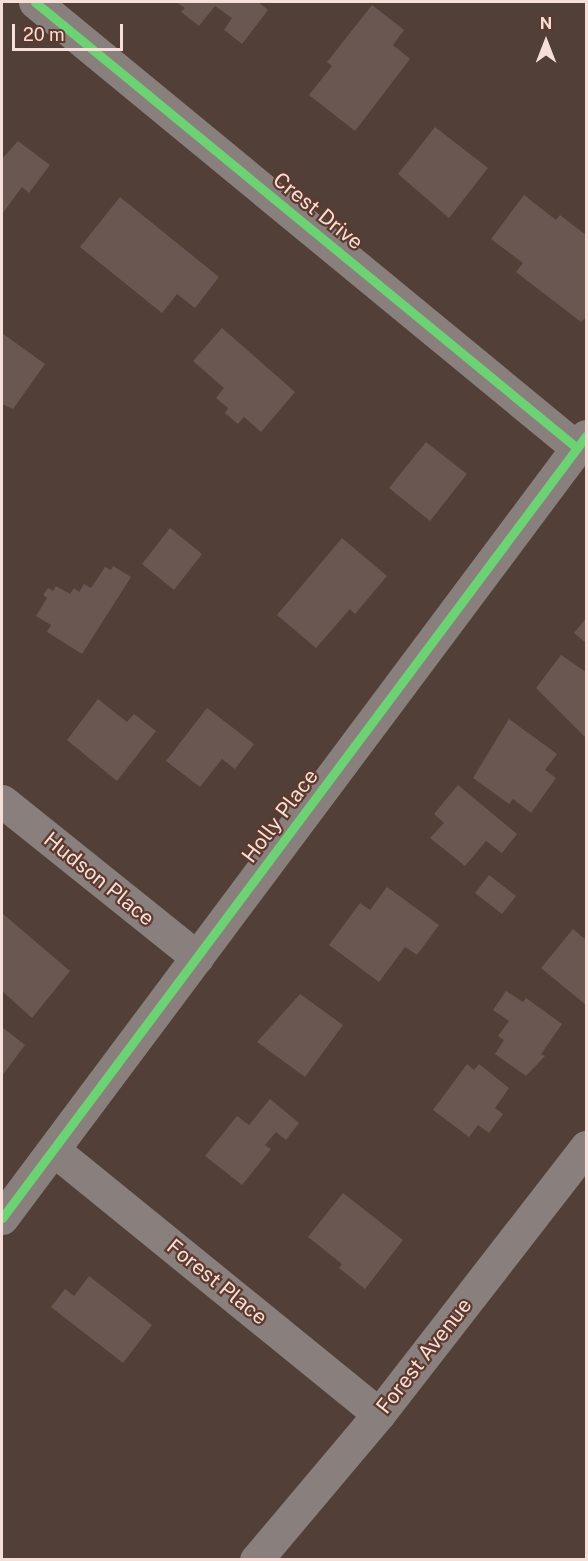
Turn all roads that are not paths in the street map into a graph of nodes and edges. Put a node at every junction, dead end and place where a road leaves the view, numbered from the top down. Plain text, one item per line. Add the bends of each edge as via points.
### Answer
1 (35, 2) edge
2 (582, 442) edge
3 (2, 801) edge
4 (197, 957) junction
5 (586, 1147) edge
6 (55, 1151) junction
7 (2, 1218) edge
8 (379, 1414) junction
9 (256, 1560) edge

1 - 2 street, Crest Drive
2 - 4 street, Holly Place
3 - 4 street, Hudson Place
4 - 6 street, Holly Place
5 - 8 street, Forest Avenue
6 - 7 street, Holly Place
6 - 8 street, Forest Place
8 - 9 street, Forest Avenue

